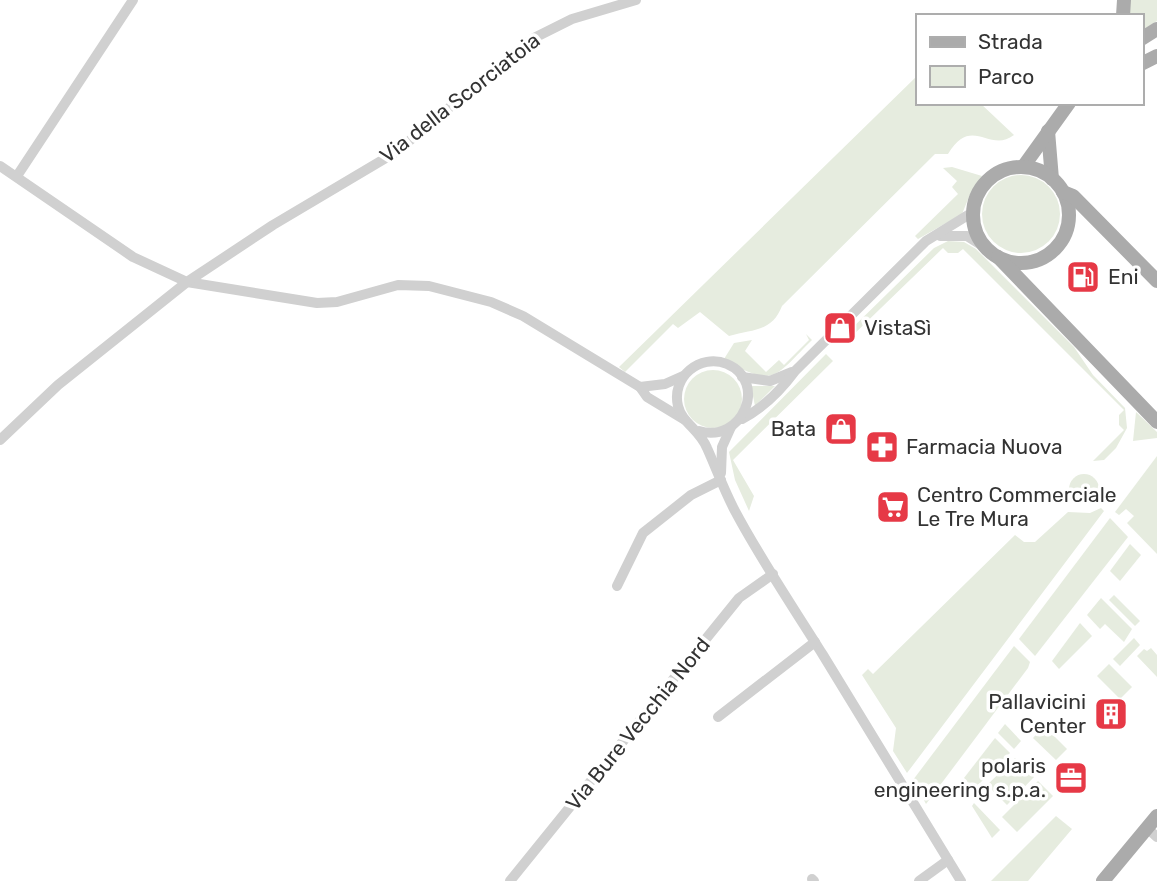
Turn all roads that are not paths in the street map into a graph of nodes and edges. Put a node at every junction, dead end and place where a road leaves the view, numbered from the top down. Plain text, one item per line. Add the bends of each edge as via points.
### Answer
1 (133, 0) edge
2 (636, 0) edge
3 (1067, 105) edge
4 (1077, 105) edge
5 (1057, 117) junction
6 (1048, 131) junction
7 (0, 166) edge
8 (1023, 167) junction
9 (17, 176) junction
10 (1052, 179) junction
11 (1063, 192) junction
12 (973, 212) junction
13 (933, 237) junction
14 (991, 252) junction
15 (1157, 281) edge
16 (187, 282) junction
17 (794, 371) junction
18 (683, 376) junction
19 (742, 377) junction
20 (640, 387) junction
21 (685, 420) junction
22 (1157, 422) edge
23 (735, 424) junction
24 (699, 430) junction
25 (0, 440) edge
26 (721, 480) junction
27 (773, 575) junction
28 (617, 586) dead end
29 (814, 642) junction
30 (718, 717) dead end
31 (1157, 816) edge
32 (1152, 833) edge
33 (948, 860) junction
34 (510, 881) edge
35 (919, 881) edge
36 (961, 881) edge
37 (1103, 881) edge

1 - 9 street
2 - 16 street, Via della Scorciatoia via 540,34 396,152
3 - 5 main road
4 - 5 main road
5 - 6 main road
6 - 8 main road
6 - 10 main road
7 - 9 street
8 - 10 main road
8 - 12 main road via 1001,171 989,179
9 - 16 street via 126,253
10 - 11 main road
11 - 14 main road via 1068,216 1057,246 1029,262 1012,262
11 - 15 main road via 1073,196
12 - 13 street
12 - 14 main road via 975,228
13 - 14 street via 960,235
13 - 17 street
14 - 22 main road
16 - 20 street via 317,303 398,285 429,286 491,302 523,316
16 - 25 street, Via della Scorciatoia via 58,385
17 - 19 street via 770,382
17 - 23 street via 758,410
18 - 19 street via 697,365 714,361 730,366
18 - 20 street
18 - 21 street via 677,402
19 - 23 street via 748,402
20 - 21 street
21 - 24 street
23 - 24 street via 716,433
23 - 26 street via 721,453
24 - 26 street
26 - 27 street
26 - 28 street via 691,495 643,533
27 - 29 street
27 - 34 street, Via Bure Vecchia Nord via 739,598
29 - 30 street
29 - 33 street
31 - 32 main road
32 - 37 main road
33 - 35 street
33 - 36 street

